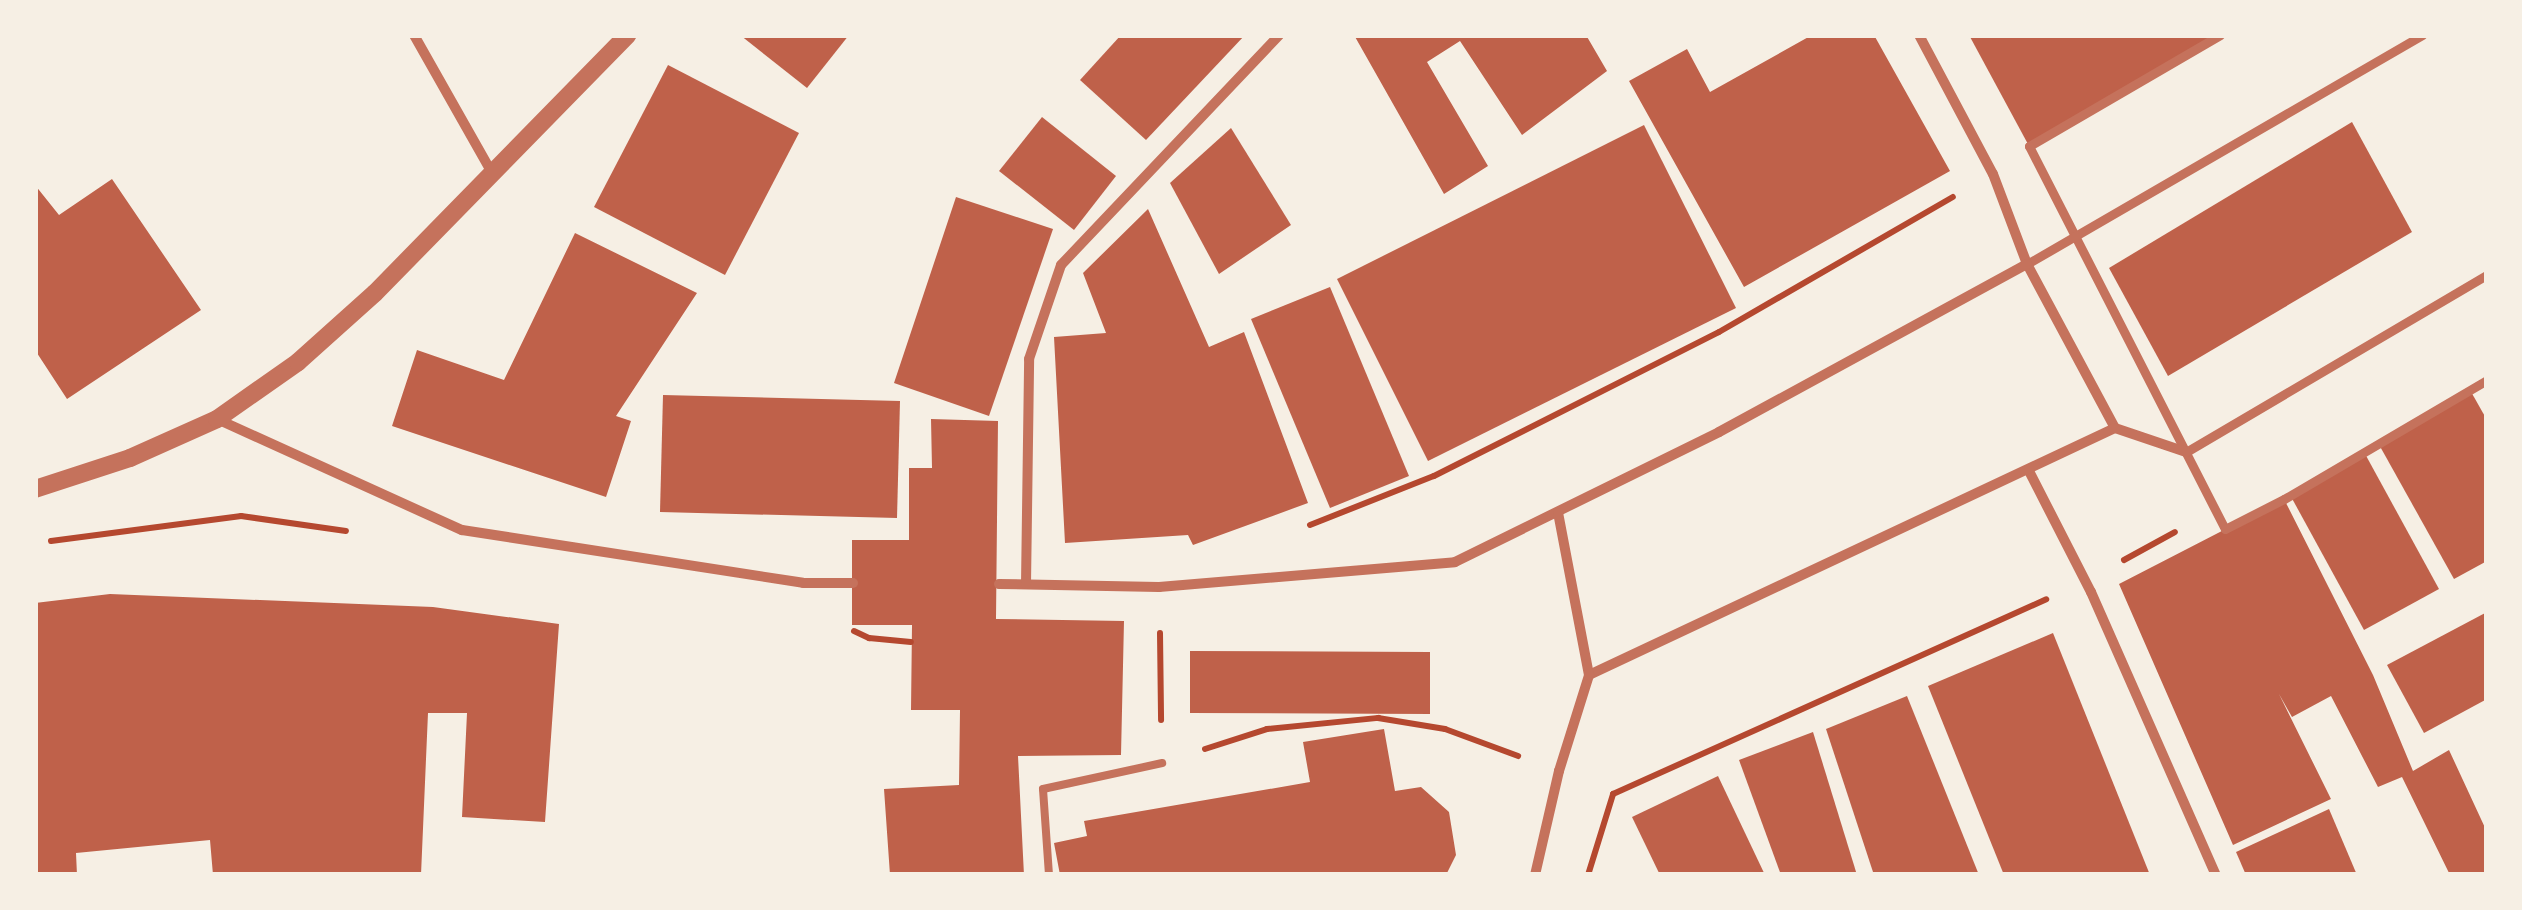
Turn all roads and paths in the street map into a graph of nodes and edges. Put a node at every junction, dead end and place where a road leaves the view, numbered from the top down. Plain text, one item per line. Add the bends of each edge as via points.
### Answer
1 (414, 35) edge
2 (628, 35) edge
3 (1279, 35) edge
4 (1918, 35) edge
5 (2220, 35) edge
6 (2422, 35) edge
7 (492, 172) junction
8 (1993, 174) junction
9 (2075, 236) junction
10 (2026, 264) junction
11 (2487, 275) edge
12 (2486, 383) edge
13 (217, 420) junction
14 (2114, 428) junction
15 (2186, 452) junction
16 (2029, 471) junction
17 (35, 488) edge
18 (2215, 510) junction
19 (1558, 513) junction
20 (1306, 527) dead end
21 (2085, 582) junction
22 (853, 583) dead end
23 (999, 584) dead end
24 (1026, 584) junction
25 (1159, 587) junction
26 (1589, 675) junction
27 (1161, 729) dead end
28 (1162, 763) joint
29 (1559, 770) junction
30 (1049, 875) edge
31 (1536, 875) edge
32 (1588, 875) edge
33 (2216, 875) edge

1 - 7 street
2 - 7 street
3 - 24 street via 1061,265 1029,359
4 - 8 street
5 - 9 street via 2029,146
6 - 9 street
7 - 13 street via 374,294 298,362
8 - 10 street
8 - 20 path via 1719,332 1434,476
9 - 10 street
9 - 15 street
10 - 14 street
10 - 19 street
11 - 15 street
12 - 18 street via 2225,529
13 - 17 street via 130,458
13 - 22 street via 462,530 803,583
14 - 15 street
14 - 16 street
15 - 18 street
16 - 21 street
16 - 26 street
18 - 21 path
19 - 25 street via 1455,562
19 - 26 street
21 - 32 path via 1613,794
21 - 33 street
23 - 24 street
24 - 25 street
25 - 27 path
26 - 29 street
28 - 29 path via 1267,729 1378,718 1446,729
28 - 30 lane via 1043,788
29 - 31 street

